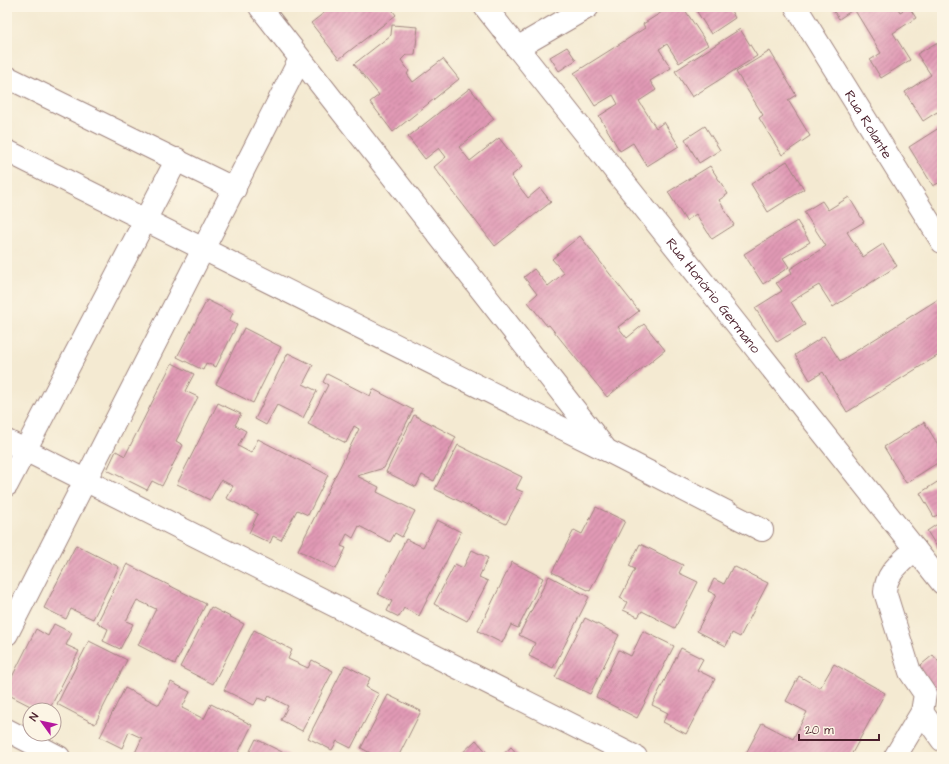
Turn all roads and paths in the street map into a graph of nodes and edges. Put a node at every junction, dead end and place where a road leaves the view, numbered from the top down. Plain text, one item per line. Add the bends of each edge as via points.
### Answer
1 (260, 7) edge
2 (485, 7) edge
3 (588, 7) edge
4 (796, 7) edge
5 (516, 48) junction
6 (300, 59) junction
7 (7, 77) edge
8 (7, 151) edge
9 (177, 159) junction
10 (235, 189) junction
11 (146, 219) junction
12 (942, 242) edge
13 (204, 249) junction
14 (16, 446) edge
15 (608, 451) junction
16 (86, 480) junction
17 (7, 485) edge
18 (762, 530) dead end
19 (915, 549) junction
20 (942, 583) edge
21 (7, 634) edge
22 (922, 712) junction
23 (7, 730) edge
24 (942, 740) edge
25 (59, 757) edge
26 (636, 757) edge
27 (895, 757) edge

1 - 6 street
2 - 5 street, Rua Honório Germano
3 - 5 street
4 - 12 street, Rua Rolante
5 - 19 street, Rua Honório Germano
6 - 10 street
6 - 15 street
7 - 9 street
8 - 11 street
9 - 10 street
9 - 11 street
10 - 13 street
11 - 13 street
11 - 14 street
13 - 15 street
13 - 16 street
14 - 16 street
14 - 17 street
15 - 18 street
16 - 21 street
16 - 26 street
19 - 20 street, Rua Honório Germano
19 - 22 street via 888,576 885,592 910,672 925,694
22 - 24 street
22 - 27 street
23 - 25 street

